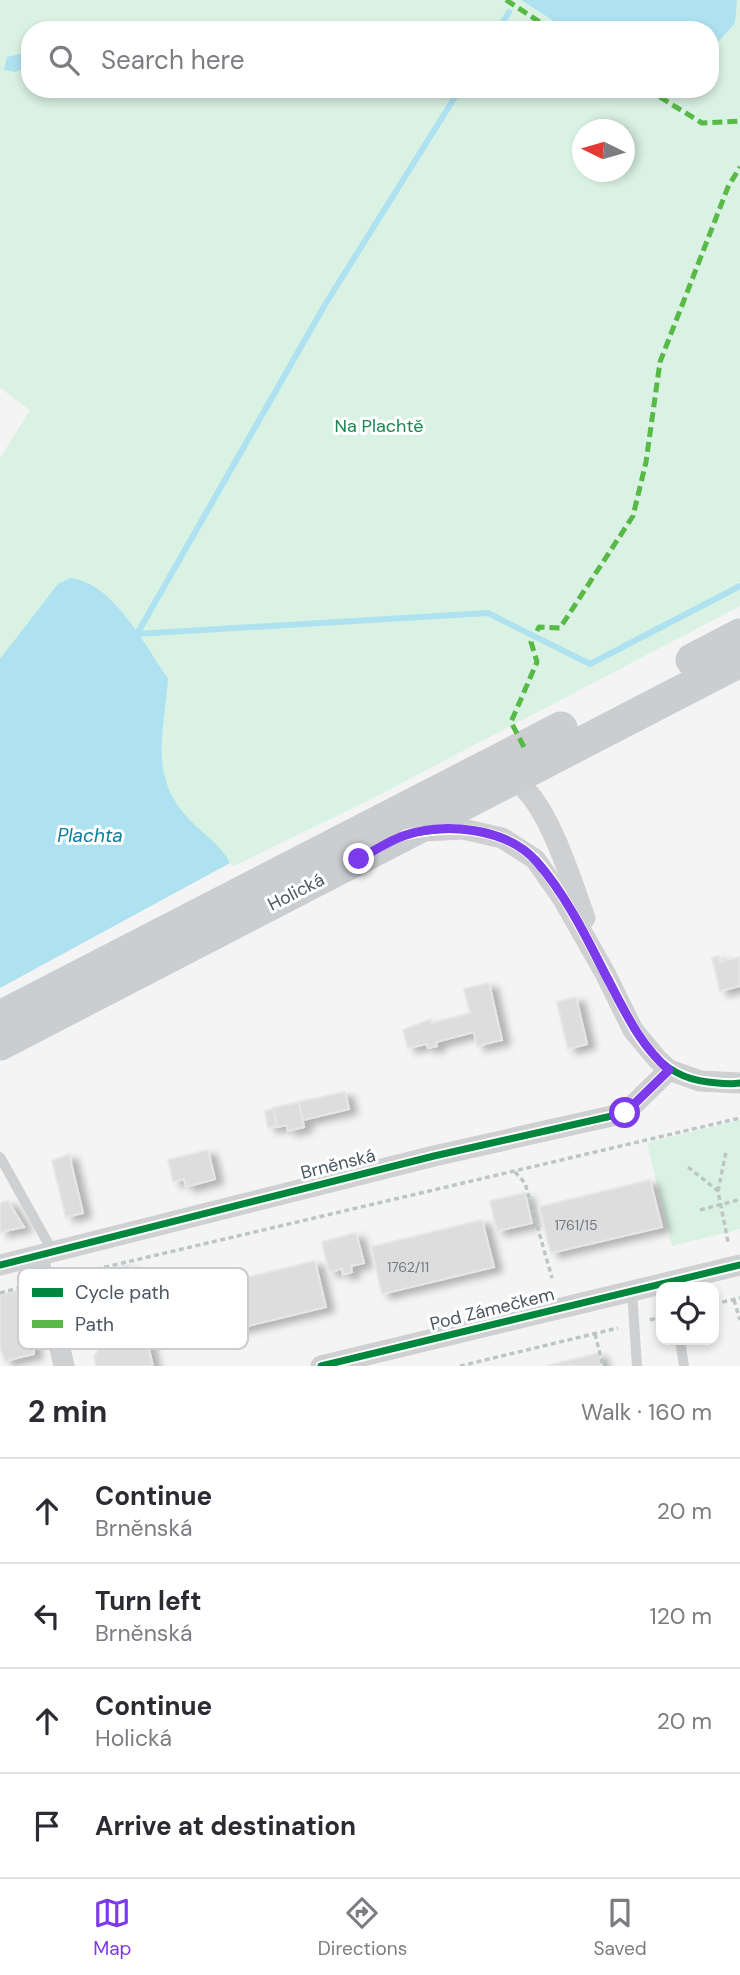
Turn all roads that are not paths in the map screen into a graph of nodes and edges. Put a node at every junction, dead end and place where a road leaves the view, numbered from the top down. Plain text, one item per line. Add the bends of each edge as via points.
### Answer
1 (740, 635) edge
2 (740, 661) edge
3 (553, 758) junction
4 (465, 776) junction
5 (511, 780) junction
6 (538, 807) junction
7 (405, 835) junction
8 (605, 973) junction
9 (0, 1017) edge
10 (0, 1044) edge
11 (669, 1070) junction
12 (740, 1083) edge
13 (0, 1157) edge
14 (45, 1254) junction
15 (0, 1265) edge
16 (740, 1265) edge
17 (44, 1268) edge
18 (681, 1282) edge
19 (656, 1287) edge
20 (632, 1291) junction
21 (681, 1345) edge
22 (321, 1366) edge
23 (638, 1366) edge
24 (684, 1366) edge

1 - 4 main road, Holická
2 - 3 main road, Holická
3 - 5 main road, Holická
3 - 6 street via 536,779
4 - 5 street via 486,774
4 - 9 main road, Holická
5 - 6 street via 526,789
5 - 7 main road, Holická
6 - 8 street via 566,867
7 - 8 street via 463,829 502,838 535,859
7 - 10 main road, Holická
8 - 11 street via 633,1030
11 - 12 street via 700,1081
11 - 14 street, Brněnská via 625,1113
13 - 14 lane
14 - 15 street, Brněnská
14 - 17 street
16 - 18 street, Pod Zámečkem
19 - 20 street, Pod Zámečkem
20 - 22 street, Pod Zámečkem
20 - 23 lane
21 - 24 lane

